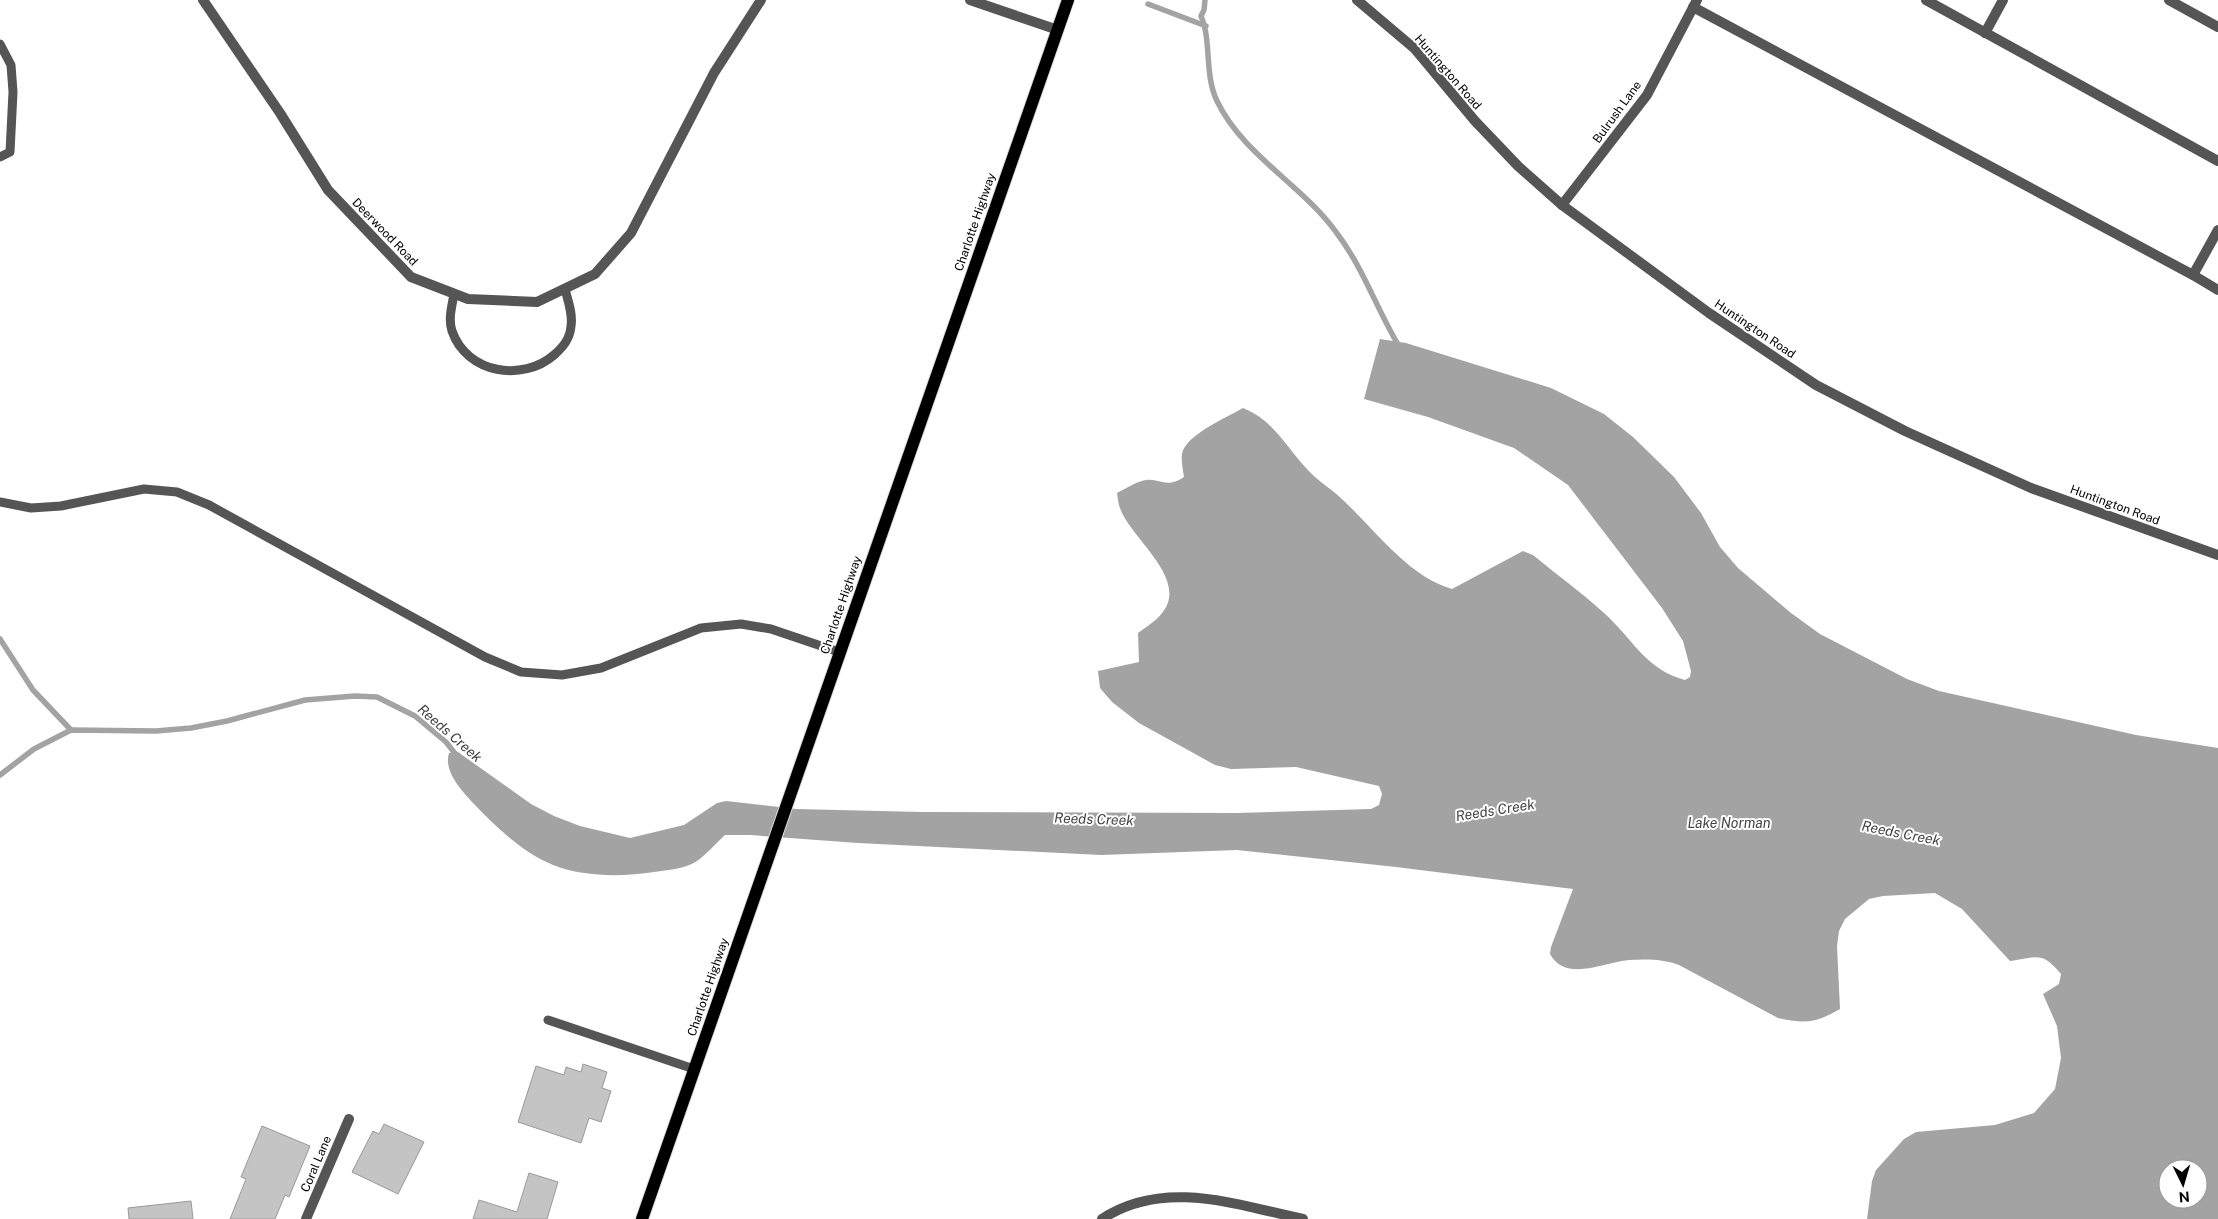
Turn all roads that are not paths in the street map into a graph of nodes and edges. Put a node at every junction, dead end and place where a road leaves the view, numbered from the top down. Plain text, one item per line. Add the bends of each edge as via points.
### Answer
1 (203, 0) edge
2 (762, 0) edge
3 (970, 0) edge
4 (1068, 0) edge
5 (1358, 0) edge
6 (1926, 0) edge
7 (2003, 0) edge
8 (2169, 0) edge
9 (1695, 3) edge
10 (2218, 26) edge
11 (1058, 30) junction
12 (1985, 33) junction
13 (0, 44) edge
14 (0, 157) edge
15 (2218, 161) edge
16 (1562, 205) junction
17 (2218, 230) edge
18 (2193, 275) junction
19 (565, 289) junction
20 (2218, 290) edge
21 (454, 294) junction
22 (0, 502) edge
23 (2218, 555) edge
24 (839, 652) junction
25 (548, 1020) dead end
26 (694, 1069) junction
27 (349, 1119) dead end
28 (306, 1219) edge
29 (642, 1219) edge
30 (1102, 1219) edge
31 (1303, 1219) edge

1 - 21 street, Deerwood Road via 328,190 411,277
2 - 19 street, Deerwood Road via 714,73 631,233 595,274
3 - 11 street
4 - 11 main road, Charlotte Highway
5 - 16 street, Huntington Road via 1415,49 1475,121 1518,166
6 - 12 street
7 - 12 street
8 - 10 street
9 - 16 street, Bulrush Lane via 1647,95
9 - 18 street
11 - 24 main road, Charlotte Highway
12 - 15 street
13 - 14 lane via 11,65 13,92 10,152
16 - 23 street, Huntington Road via 1709,313 1816,385 1905,432 2031,488
17 - 18 street
18 - 20 street
19 - 21 street, Deerwood Road via 537,302 468,299
19 - 21 lane via 572,325 562,348 547,362 533,369 512,371 485,366 462,348 452,330 450,316
22 - 24 lane via 32,508 61,506 144,489 177,492 209,504 485,657 521,672 562,675 601,668 701,628 741,624 771,629
24 - 26 main road, Charlotte Highway
25 - 26 lane
26 - 29 main road, Charlotte Highway
27 - 28 street, Coral Lane
30 - 31 street via 1143,1200 1169,1196 1205,1198

